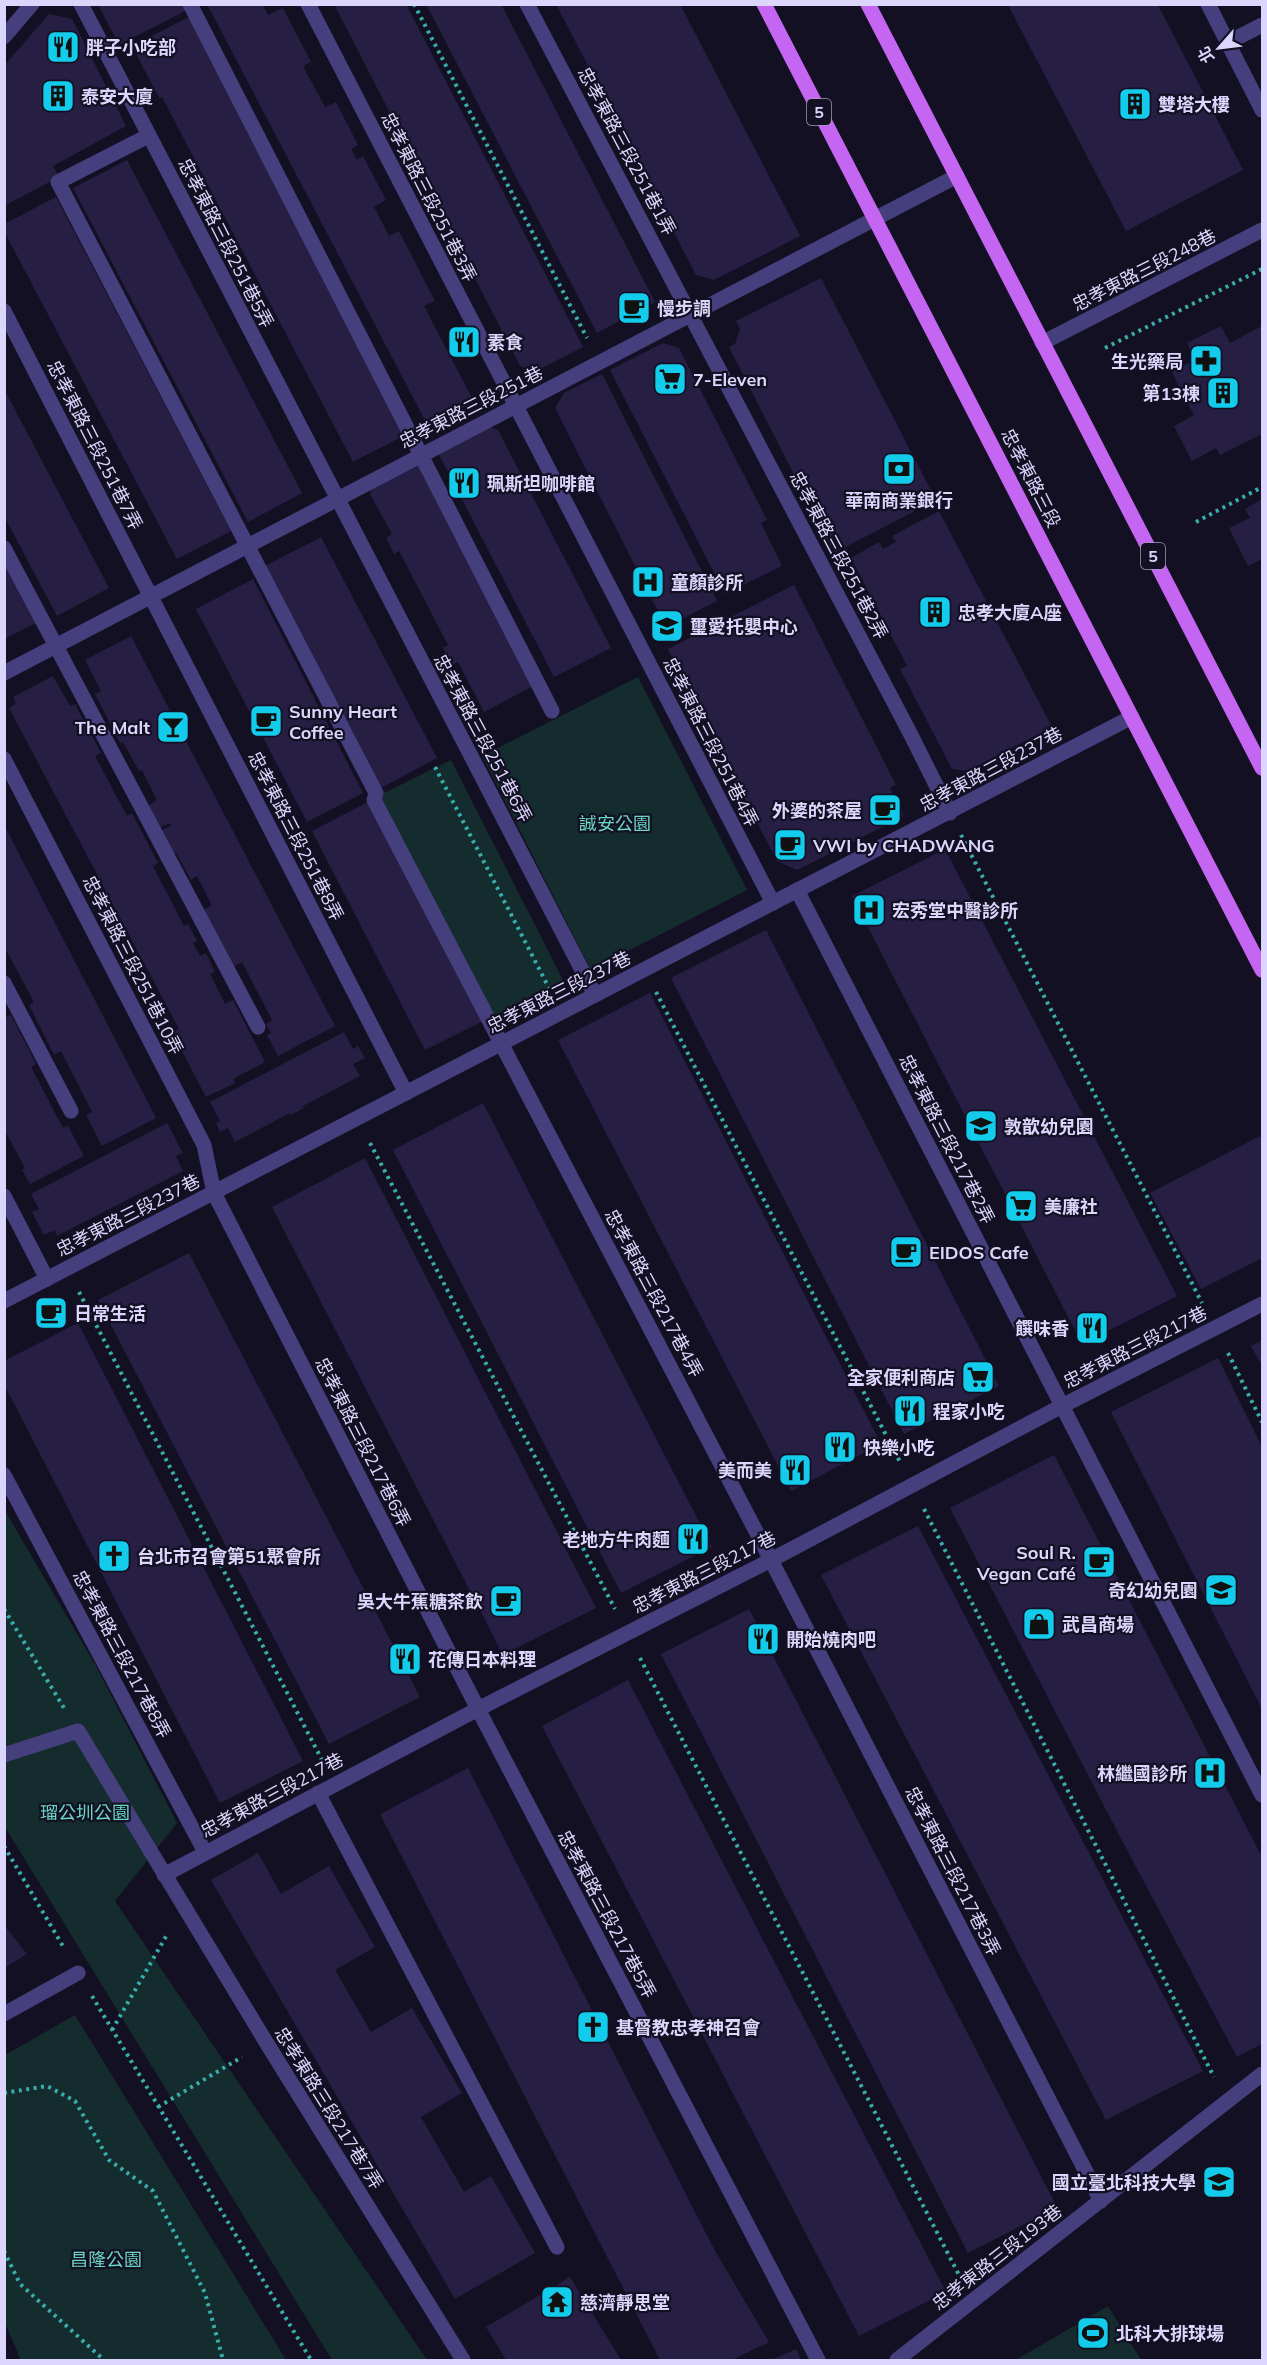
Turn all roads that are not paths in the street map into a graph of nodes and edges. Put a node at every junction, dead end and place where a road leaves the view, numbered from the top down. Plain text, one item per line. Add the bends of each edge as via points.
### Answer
1 (32, 4) edge
2 (81, 4) edge
3 (190, 4) edge
4 (308, 4) edge
5 (527, 4) edge
6 (764, 4) edge
7 (868, 4) edge
8 (1208, 4) edge
9 (1263, 25) edge
10 (4, 37) edge
11 (1227, 43) junction
12 (1263, 111) edge
13 (148, 136) junction
14 (957, 176) junction
15 (874, 219) junction
16 (1263, 230) edge
17 (4, 311) edge
18 (691, 316) junction
19 (1042, 343) junction
20 (515, 407) junction
21 (422, 455) junction
22 (337, 500) junction
23 (4, 548) edge
24 (248, 548) junction
25 (152, 596) junction
26 (56, 646) junction
27 (4, 673) edge
28 (552, 711) dead end
29 (1132, 717) junction
30 (4, 759) edge
31 (1263, 768) edge
32 (950, 813) junction
33 (797, 891) junction
34 (773, 903) junction
35 (1263, 970) edge
36 (4, 983) edge
37 (595, 995) junction
38 (258, 1027) dead end
39 (501, 1044) junction
40 (406, 1093) junction
41 (71, 1111) dead end
42 (214, 1193) junction
43 (4, 1196) edge
44 (47, 1279) junction
45 (4, 1301) edge
46 (1263, 1304) edge
47 (1062, 1406) junction
48 (4, 1475) edge
49 (771, 1560) junction
50 (478, 1709) junction
51 (4, 1755) edge
52 (318, 1793) junction
53 (1263, 1796) edge
54 (205, 1852) junction
55 (164, 1875) junction
56 (78, 1973) road end
57 (4, 2014) edge
58 (1263, 2074) edge
59 (1101, 2201) junction
60 (557, 2247) dead end
61 (463, 2361) edge
62 (818, 2361) edge
63 (897, 2361) edge

1 - 10 street
2 - 13 street, 忠孝東路三段251巷5弄
3 - 21 street
4 - 20 street, 忠孝東路三段251巷3弄
5 - 18 street, 忠孝東路三段251巷1弄
6 - 15 main road, 忠孝東路三段 / 5
7 - 14 main road, 5
8 - 11 street
9 - 11 street
11 - 12 street
13 - 22 street, 忠孝東路三段251巷5弄
13 - 24 street, 忠孝東路三段217巷4弄 via 58,182
14 - 15 street, 忠孝東路三段251巷
14 - 19 main road, 5
15 - 18 street, 忠孝東路三段251巷
15 - 29 main road, 忠孝東路三段 / 5
16 - 19 street, 忠孝東路三段248巷
17 - 25 street, 忠孝東路三段251巷7弄
18 - 20 street, 忠孝東路三段251巷
18 - 32 street, 忠孝東路三段251巷2弄
19 - 31 main road, 5
20 - 21 street, 忠孝東路三段251巷
20 - 34 street, 忠孝東路三段251巷4弄
21 - 22 street, 忠孝東路三段251巷
21 - 28 street
22 - 24 street, 忠孝東路三段251巷
22 - 37 street, 忠孝東路三段251巷6弄
23 - 26 street
24 - 25 street, 忠孝東路三段251巷
24 - 39 street, 忠孝東路三段217巷4弄
25 - 26 street, 忠孝東路三段251巷
25 - 40 street, 忠孝東路三段251巷8弄
26 - 27 street, 忠孝東路三段251巷
26 - 38 street
29 - 32 street, 忠孝東路三段237巷
29 - 35 main road, 忠孝東路三段 / 5
30 - 42 street, 忠孝東路三段251巷10弄 via 204,1145
32 - 33 street, 忠孝東路三段237巷
33 - 34 street, 忠孝東路三段237巷
33 - 47 street, 忠孝東路三段217巷2弄
34 - 37 street, 忠孝東路三段237巷
36 - 41 street
37 - 39 street, 忠孝東路三段237巷
39 - 40 street, 忠孝東路三段237巷
39 - 49 street, 忠孝東路三段217巷4弄
40 - 42 street, 忠孝東路三段237巷
42 - 44 street, 忠孝東路三段237巷
42 - 50 street, 忠孝東路三段217巷6弄
43 - 44 street
44 - 45 street, 忠孝東路三段237巷
46 - 47 street, 忠孝東路三段217巷
47 - 49 street, 忠孝東路三段217巷
47 - 53 street, 忠孝東路三段217巷2弄
48 - 54 street, 忠孝東路三段217巷8弄
49 - 50 street, 忠孝東路三段217巷
49 - 59 street, 忠孝東路三段217巷3弄
50 - 52 street, 忠孝東路三段217巷
50 - 62 street, 忠孝東路三段217巷5弄
51 - 55 street, 忠孝東路三段217巷7弄 via 78,1731
52 - 54 street, 忠孝東路三段217巷
52 - 60 street
54 - 55 street, 忠孝東路三段217巷
55 - 61 street, 忠孝東路三段217巷7弄
56 - 57 street
58 - 59 street, 忠孝東路三段193巷
59 - 63 street, 忠孝東路三段193巷

